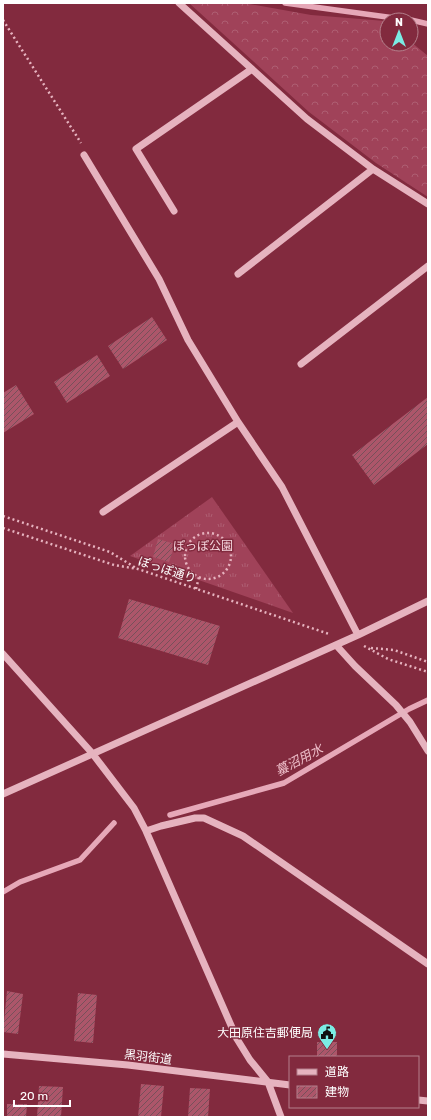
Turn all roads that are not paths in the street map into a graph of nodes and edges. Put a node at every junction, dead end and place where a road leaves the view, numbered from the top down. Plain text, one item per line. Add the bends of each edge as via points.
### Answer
1 (179, 3) edge
2 (252, 69) junction
3 (84, 155) road end
4 (373, 169) junction
5 (428, 204) edge
6 (174, 211) dead end
7 (428, 266) edge
8 (238, 274) dead end
9 (301, 364) dead end
10 (238, 422) junction
11 (103, 512) dead end
12 (428, 601) edge
13 (358, 635) junction
14 (336, 645) junction
15 (3, 654) edge
16 (428, 751) edge
17 (92, 753) junction
18 (3, 794) edge
19 (146, 831) junction
20 (428, 964) edge
21 (3, 1054) edge
22 (268, 1082) junction
23 (289, 1085) edge
24 (281, 1117) edge

1 - 2 street
2 - 4 street via 307,119
2 - 6 street via 136,149
3 - 10 street via 159,279 188,340
4 - 5 street
4 - 8 street
7 - 9 street
10 - 11 street
10 - 13 street via 282,487
12 - 13 street
13 - 14 street
14 - 16 street via 396,705
14 - 17 street
15 - 17 street
17 - 18 street
17 - 19 street via 134,808
19 - 20 street via 204,818 243,836
19 - 22 street via 236,1039
21 - 22 street, 黒羽街道 via 128,1065
22 - 23 street, 黒羽街道
22 - 24 street

